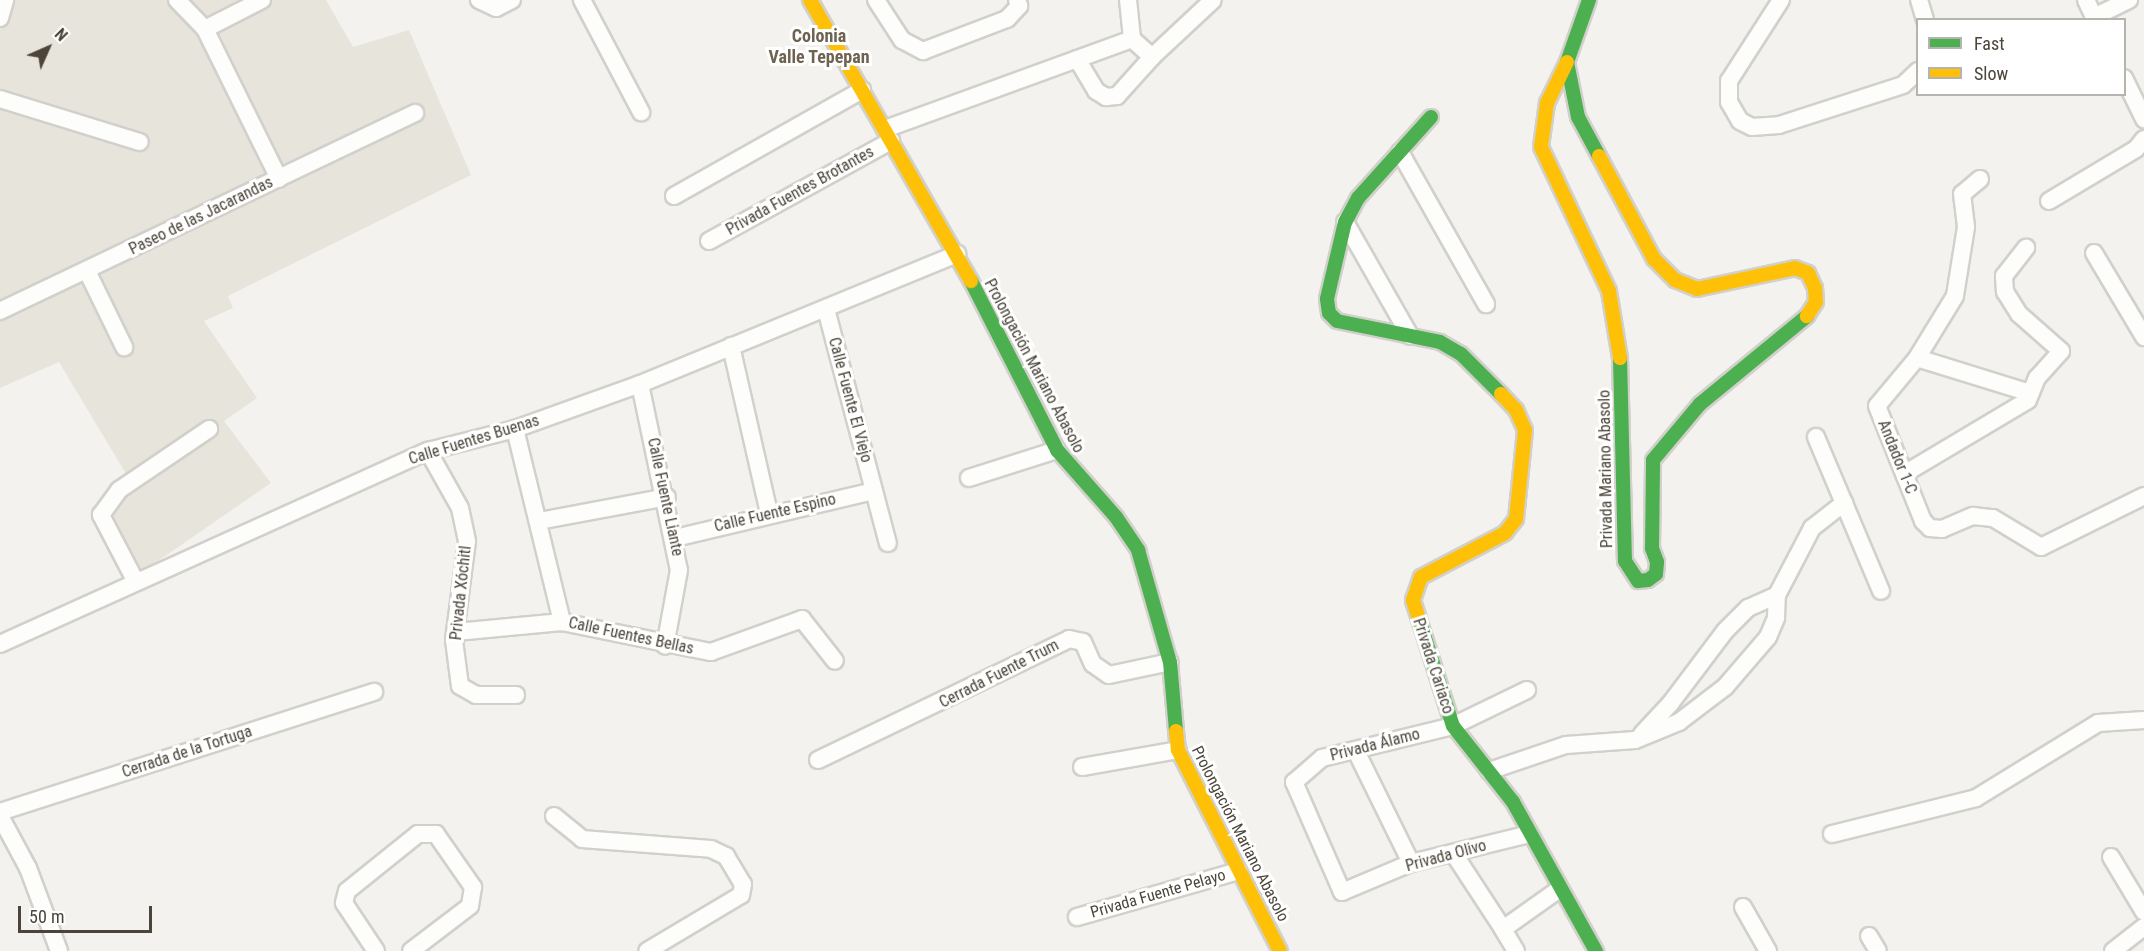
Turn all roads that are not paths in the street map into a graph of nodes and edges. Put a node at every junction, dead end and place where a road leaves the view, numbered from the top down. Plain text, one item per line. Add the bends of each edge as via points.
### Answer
1 (6, 0) edge
2 (177, 0) edge
3 (262, 0) edge
4 (479, 0) edge
5 (512, 0) edge
6 (582, 0) edge
7 (810, 0) edge
8 (876, 0) edge
9 (1017, 0) edge
10 (1128, 0) edge
11 (1213, 0) edge
12 (1589, 0) edge
13 (1781, 0) edge
14 (1919, 0) edge
15 (2086, 0) edge
16 (2129, 0) edge
17 (243, 4) edge
18 (0, 18) edge
19 (1924, 18) edge
20 (2095, 18) edge
21 (205, 29) junction
22 (1132, 39) junction
23 (1152, 57) junction
24 (1077, 59) junction
25 (1567, 62) junction
26 (1916, 72) edge
27 (2126, 82) edge
28 (862, 90) junction
29 (0, 99) edge
30 (641, 112) dead end
31 (415, 113) dead end
32 (1431, 117) dead end
33 (2144, 118) edge
34 (888, 135) junction
35 (2144, 139) edge
36 (140, 142) dead end
37 (1400, 152) junction
38 (279, 179) junction
39 (1980, 179) dead end
40 (674, 196) dead end
41 (2049, 201) dead end
42 (1346, 222) junction
43 (709, 241) dead end
44 (2026, 248) dead end
45 (2094, 253) dead end
46 (957, 254) junction
47 (87, 271) junction
48 (1486, 304) dead end
49 (826, 309) junction
50 (0, 311) edge
51 (1410, 336) junction
52 (2144, 337) edge
53 (731, 346) junction
54 (124, 347) dead end
55 (1917, 358) junction
56 (640, 384) junction
57 (2030, 393) junction
58 (209, 429) dead end
59 (515, 429) junction
60 (1816, 437) dead end
61 (1057, 450) junction
62 (428, 451) junction
63 (1904, 474) junction
64 (969, 478) dead end
65 (874, 490) junction
66 (2144, 496) edge
67 (667, 497) junction
68 (1844, 502) junction
69 (769, 513) junction
70 (539, 521) junction
71 (675, 538) junction
72 (888, 543) dead end
73 (136, 582) junction
74 (1881, 591) dead end
75 (1777, 595) junction
76 (562, 622) junction
77 (456, 632) junction
78 (0, 644) edge
79 (665, 646) junction
80 (834, 661) dead end
81 (1170, 662) junction
82 (1527, 690) dead end
83 (374, 692) dead end
84 (516, 695) dead end
85 (2144, 720) edge
86 (1453, 726) junction
87 (1635, 740) junction
88 (1178, 750) junction
89 (1356, 751) junction
90 (818, 760) dead end
91 (1082, 767) dead end
92 (1489, 771) junction
93 (1294, 782) joint
94 (0, 814) edge
95 (554, 816) dead end
96 (1529, 834) junction
97 (1832, 834) dead end
98 (1454, 854) junction
99 (2111, 857) dead end
100 (1411, 863) junction
101 (1239, 871) junction
102 (1558, 890) junction
103 (1743, 907) dead end
104 (2144, 912) edge
105 (1077, 917) dead end
106 (2144, 927) edge
107 (1503, 929) junction
108 (1869, 936) dead end
109 (59, 951) edge
110 (376, 951) edge
111 (411, 951) edge
112 (646, 951) edge
113 (1280, 951) edge
114 (1516, 951) edge
115 (1596, 951) edge
116 (1768, 951) edge
117 (1878, 951) edge
118 (2113, 951) edge

1 - 18 street
2 - 21 street, Paseo de las Jacarandas
3 - 17 street
4 - 5 street via 496,8
6 - 30 street
7 - 28 street, Prolongación Mariano Abasolo
8 - 9 street via 902,40 923,51 1007,19 1019,6
10 - 22 street
11 - 23 street
12 - 25 street, Privada Mariano Abasolo
13 - 26 street via 1729,81 1729,102 1740,121 1752,127 1779,124 1903,85
14 - 19 street
15 - 20 street
16 - 20 street
17 - 21 street
21 - 38 street, Paseo de las Jacarandas
22 - 23 street
22 - 24 street, Privada Fuentes Brotantes
23 - 24 street via 1117,96 1106,97 1096,91
24 - 34 street, Privada Fuentes Brotantes
25 - 25 street, Privada Mariano Abasolo via 1578,117 1607,179 1654,259 1675,280 1697,289 1795,268 1808,273 1815,288 1816,302 1806,318 1700,404 1653,460 1652,548 1658,562 1656,574 1648,580 1638,581 1624,561 1618,335 1609,291 1541,147 1547,103
27 - 33 street
28 - 34 street, Prolongación Mariano Abasolo
28 - 40 street
29 - 36 street
31 - 38 street
32 - 37 street
34 - 43 street, Privada Fuentes Brotantes
34 - 46 street, Prolongación Mariano Abasolo
35 - 41 street via 2136,149
37 - 42 street via 1358,198
37 - 48 street
38 - 47 street, Paseo de las Jacarandas
39 - 55 street, Andador 1-C via 1962,194 1966,227 1955,296
42 - 51 street
42 - 51 street via 1327,299 1329,313 1337,321
44 - 57 street via 2004,276 2005,292 2019,314 2061,351 2037,378
45 - 52 street
46 - 49 street, Calle Fuentes Buenas
46 - 61 street, Prolongación Mariano Abasolo
47 - 50 street, Paseo de las Jacarandas
47 - 54 street
49 - 53 street, Calle Fuentes Buenas
49 - 65 street, Calle Fuente El Viejo
51 - 86 street, Privada Cariaco via 1461,354 1516,410 1525,430 1521,504 1505,533 1421,577 1415,586 1413,600
53 - 56 street, Calle Fuentes Buenas
53 - 69 street
55 - 57 street
55 - 63 street, Andador 1-C via 1877,406
56 - 59 street, Calle Fuentes Buenas
56 - 67 street, Calle Fuente Liante
57 - 63 street via 2028,400
58 - 73 street via 118,490 101,515
59 - 62 street, Calle Fuentes Buenas
59 - 70 street, Calle Fuentes Bellas
60 - 68 street
61 - 64 street
61 - 81 street, Prolongación Mariano Abasolo via 1116,517 1138,550
62 - 73 street, Calle Fuentes Buenas
62 - 77 street, Privada Xóchitl via 460,508 467,540
63 - 66 street, Andador 1-C via 1930,528 1973,516 1993,518 2041,547
65 - 69 street, Calle Fuente Espino
65 - 72 street, Calle Fuente El Viejo
67 - 70 street
67 - 71 street, Calle Fuente Liante
68 - 74 street
68 - 75 street via 1812,528
69 - 71 street, Calle Fuente Espino
70 - 76 street, Calle Fuentes Bellas
71 - 79 street, Calle Fuente Liante via 680,570
73 - 78 street, Calle Fuentes Buenas
75 - 87 street via 1748,608 1725,631 1670,704
75 - 87 street via 1776,618 1748,666 1679,722
76 - 77 street
76 - 79 street, Calle Fuentes Bellas
77 - 84 street, Privada Xóchitl via 460,686 476,695
79 - 80 street, Calle Fuentes Bellas via 711,652 802,619
81 - 88 street, Prolongación Mariano Abasolo
81 - 90 street, Cerrada Fuente Trum via 1109,675 1100,672 1083,642 1069,639
82 - 86 street, Privada Álamo
83 - 94 street, Cerrada de la Tortuga
85 - 97 street via 2098,723 1976,798
86 - 89 street, Privada Álamo
86 - 92 street, Privada Cariaco
87 - 92 street via 1566,745
88 - 91 street
88 - 101 street, Prolongación Mariano Abasolo
89 - 93 street, Privada Álamo via 1322,758
89 - 100 street
92 - 96 street, Privada Cariaco
93 - 100 street, Privada Olivo via 1342,892
94 - 109 street via 28,868
95 - 112 street via 582,840 711,849 726,856 743,884 741,895
96 - 98 street, Privada Olivo
96 - 102 street, Privada Cariaco
98 - 100 street, Privada Olivo
98 - 107 street
99 - 104 street
101 - 105 street, Privada Fuente Pelayo
101 - 113 street, Prolongación Mariano Abasolo
102 - 107 street
102 - 115 street, Privada Cariaco
103 - 116 street
106 - 118 street
107 - 114 street
108 - 117 street
110 - 111 street via 344,903 347,891 418,834 436,834 473,887 470,906

